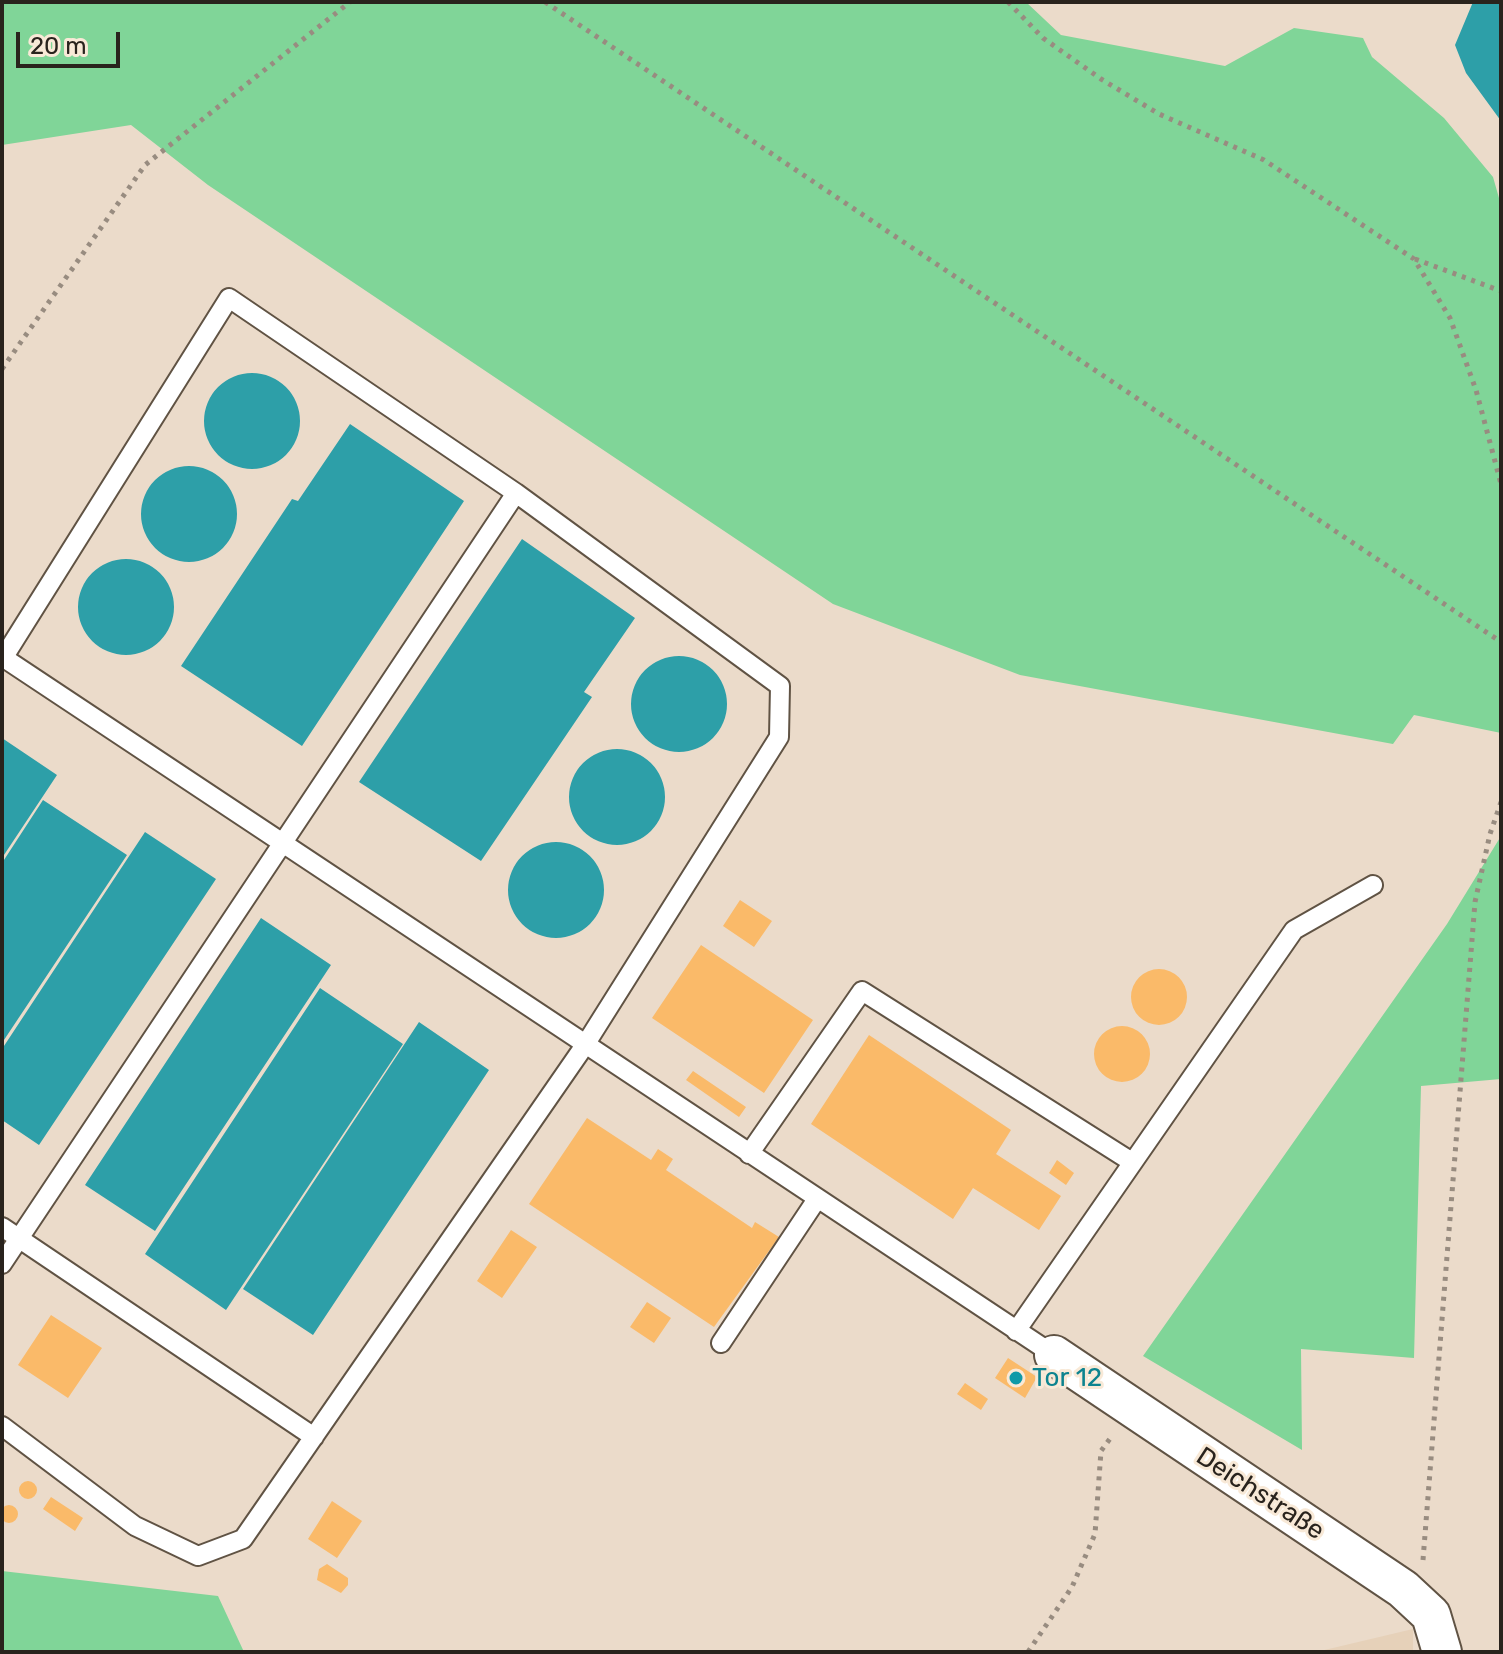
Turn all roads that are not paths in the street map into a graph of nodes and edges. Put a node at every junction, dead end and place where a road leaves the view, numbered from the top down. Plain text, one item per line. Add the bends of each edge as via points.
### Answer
1 (516, 493) junction
2 (3, 659) edge
3 (283, 844) junction
4 (1373, 885) dead end
5 (585, 1045) junction
6 (749, 1154) junction
7 (1132, 1162) junction
8 (817, 1199) junction
9 (2, 1227) edge
10 (19, 1238) junction
11 (2, 1264) edge
12 (1016, 1331) junction
13 (721, 1343) dead end
14 (1054, 1355) joint
15 (2, 1426) edge
16 (314, 1437) junction
17 (1442, 1652) edge

1 - 2 lane via 229,298
1 - 3 lane
1 - 5 lane via 780,686 779,737
2 - 3 lane
3 - 5 lane
3 - 10 lane
4 - 7 lane via 1294,930
5 - 6 lane
5 - 16 lane
6 - 7 lane via 862,991
6 - 8 lane
7 - 12 lane
8 - 12 lane
8 - 13 lane
9 - 10 lane
10 - 11 lane
10 - 16 lane
12 - 14 lane
14 - 17 street, Deichstraße via 1403,1589 1431,1615
15 - 16 lane via 135,1526 198,1556 243,1539

